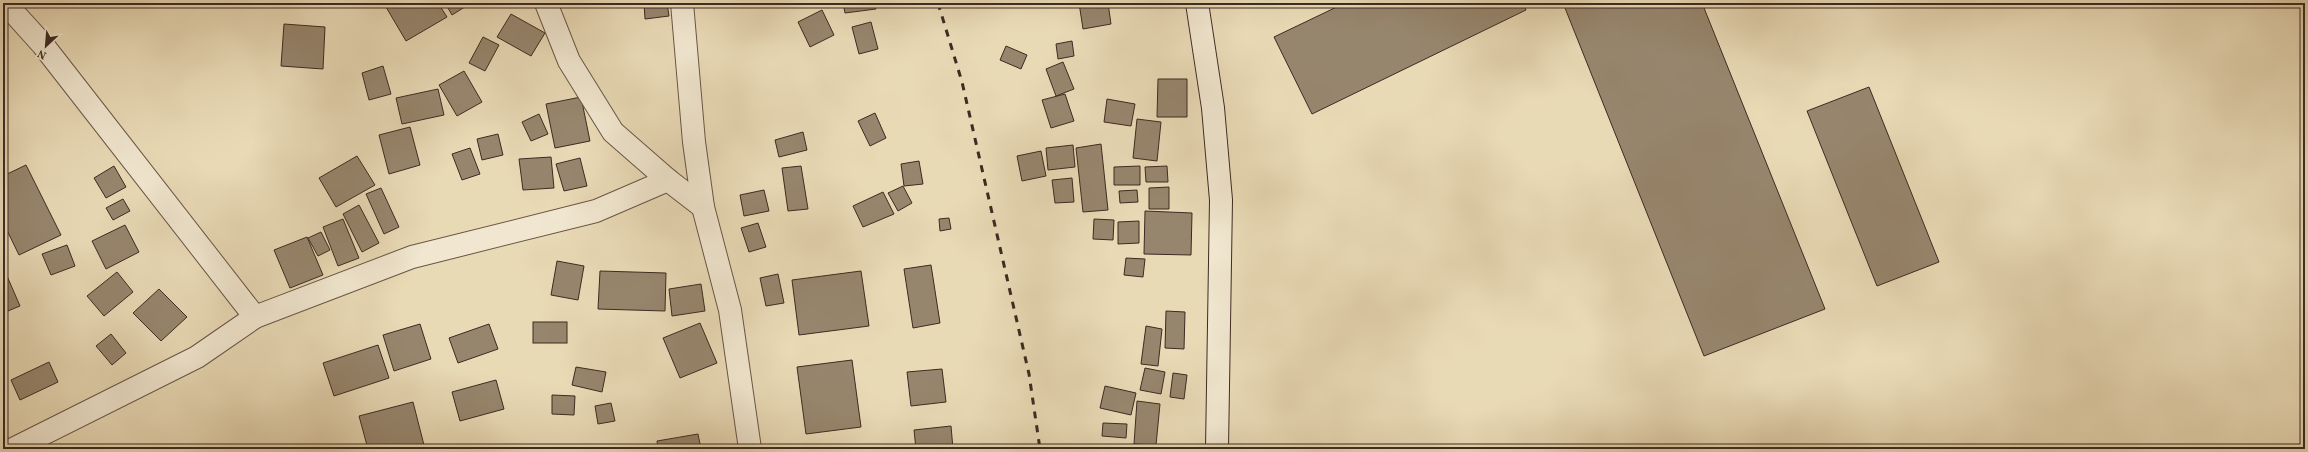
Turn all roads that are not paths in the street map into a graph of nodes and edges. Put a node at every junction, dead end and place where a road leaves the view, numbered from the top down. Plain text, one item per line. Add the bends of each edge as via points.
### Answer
1 (5, 3) edge
2 (546, 3) edge
3 (682, 3) edge
4 (1196, 3) edge
5 (668, 180) junction
6 (703, 207) junction
7 (255, 317) junction
8 (13, 449) edge
9 (750, 449) edge
10 (1217, 449) edge

1 - 7 street via 42,44
2 - 5 street via 568,61 613,132
3 - 6 street via 694,142
4 - 10 street via 1213,108 1221,200
5 - 6 street
5 - 7 street via 596,211 412,257
6 - 9 street via 730,310
7 - 8 street via 197,357

